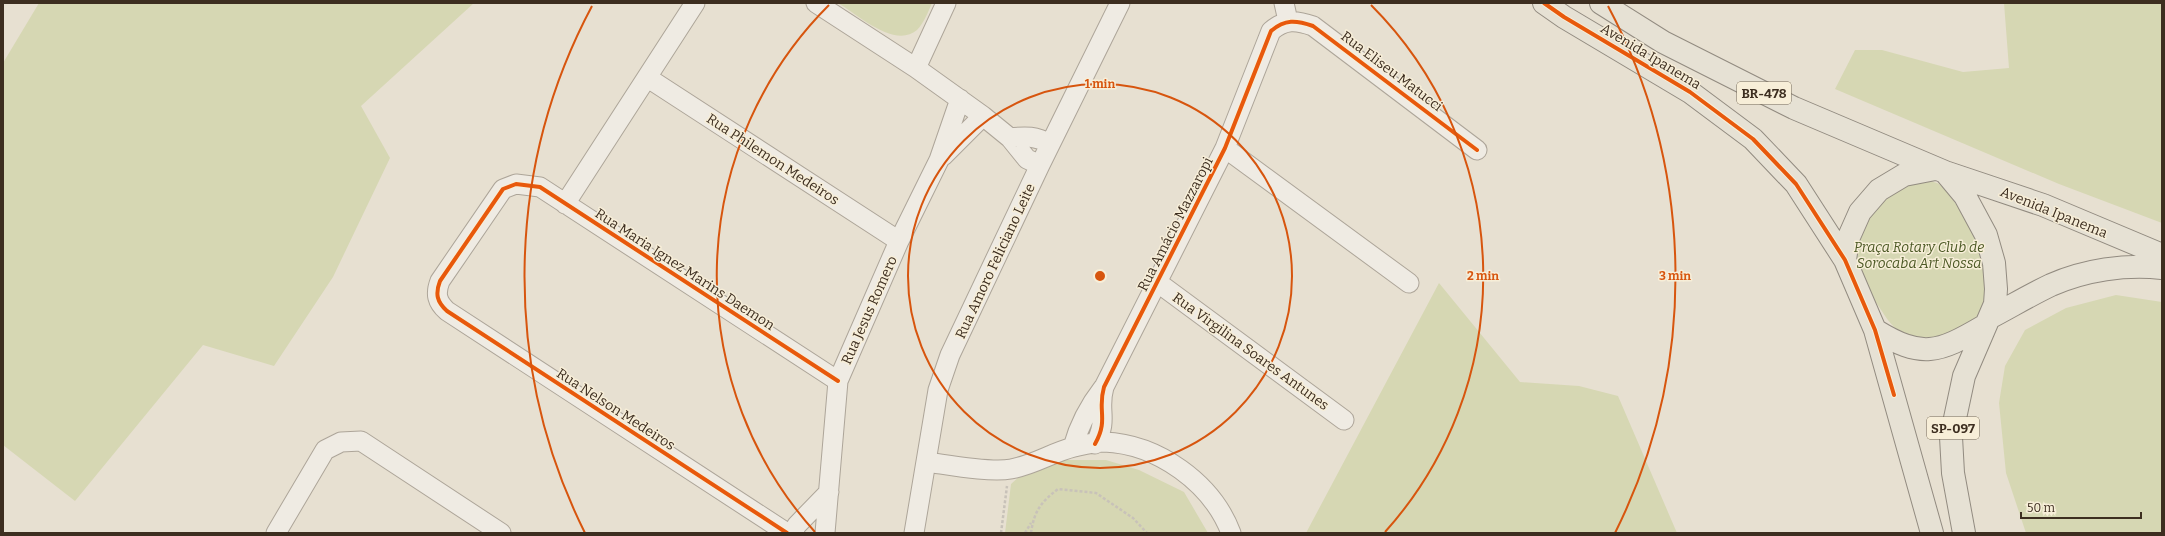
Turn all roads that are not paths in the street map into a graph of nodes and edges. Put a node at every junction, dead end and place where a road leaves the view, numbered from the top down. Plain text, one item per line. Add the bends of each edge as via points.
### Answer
1 (695, 3) edge
2 (816, 3) edge
3 (946, 3) edge
4 (1120, 3) edge
5 (1544, 3) edge
6 (1601, 3) edge
7 (1286, 12) edge
8 (916, 68) junction
9 (648, 78) junction
10 (960, 99) junction
11 (983, 116) junction
12 (1010, 138) junction
13 (1050, 144) junction
14 (1225, 148) junction
15 (1477, 150) dead end
16 (939, 160) junction
17 (1040, 165) junction
18 (1940, 170) junction
19 (565, 204) junction
20 (899, 241) junction
21 (2162, 256) edge
22 (1845, 260) junction
23 (2162, 268) edge
24 (1158, 282) junction
25 (1409, 283) dead end
26 (437, 299) joint
27 (1986, 322) junction
28 (1875, 330) junction
29 (838, 381) junction
30 (1104, 387) junction
31 (1344, 420) dead end
32 (1099, 436) junction
33 (1073, 447) junction
34 (927, 462) junction
35 (829, 492) junction
36 (276, 533) edge
37 (501, 533) edge
38 (787, 533) edge
39 (792, 533) edge
40 (825, 533) edge
41 (914, 533) edge
42 (1230, 533) edge
43 (1932, 533) edge
44 (1964, 533) edge

1 - 9 street
2 - 8 street
3 - 8 street
4 - 13 street, Rua Amoro Feliciano Leite
5 - 22 main road, Avenida Ipanema / BR-478 via 1690,92 1753,139 1796,184
6 - 18 main road, Avenida Ipanema / BR-478 via 1663,42 1787,104
7 - 14 street, Rua Amácio Mazzaropi via 1271,31
7 - 15 street, Rua Eliseu Matucci via 1313,26
8 - 10 street
9 - 19 street
9 - 20 street, Rua Philemon Medeiros
10 - 11 street
10 - 16 street, Rua Jesus Romero
11 - 12 street
11 - 16 street, Rua Jesus Romero
12 - 13 street via 1039,137
12 - 17 street via 1028,160
13 - 17 street, Rua Amoro Feliciano Leite
14 - 24 street, Rua Amácio Mazzaropi
14 - 25 street
16 - 20 street, Rua Jesus Romero
17 - 34 street, Rua Amoro Feliciano Leite via 950,355 938,390
18 - 21 main road, Avenida Ipanema via 2043,205
18 - 22 main road, Avenida Ipanema via 1904,175 1879,190 1860,212 1848,239
18 - 27 main road, Avenida Ipanema / BR-478 via 1965,196 1986,235 1994,263 1996,289 1995,304
19 - 26 street, Rua Maria Ignez Marins Daemon via 540,188 516,184 503,189 440,281
19 - 29 street, Rua Maria Ignez Marins Daemon
20 - 29 street, Rua Jesus Romero
22 - 28 main road, Avenida Ipanema / BR-478
23 - 27 main road via 2102,269 2052,285
24 - 30 street, Rua Amácio Mazzaropi
24 - 31 street, Rua Virgilina Soares Antunes
26 - 38 street, Rua Nelson Medeiros via 447,311
27 - 28 main road via 1940,349 1923,350 1897,343
27 - 44 main road, SP-097 via 1964,376 1951,437 1953,474
28 - 43 main road, SP-097
29 - 35 street, Rua Jesus Romero
30 - 32 street, Rua Amácio Mazzaropi
30 - 33 street, Rua Amácio Mazzaropi via 1091,404
32 - 33 street
32 - 42 street via 1104,442 1128,446 1162,458 1186,474 1206,492 1224,516
33 - 34 street via 1010,470
34 - 41 street, Rua Amoro Feliciano Leite
35 - 39 street
35 - 40 street, Rua Jesus Romero
36 - 37 street via 325,450 341,442 360,441

